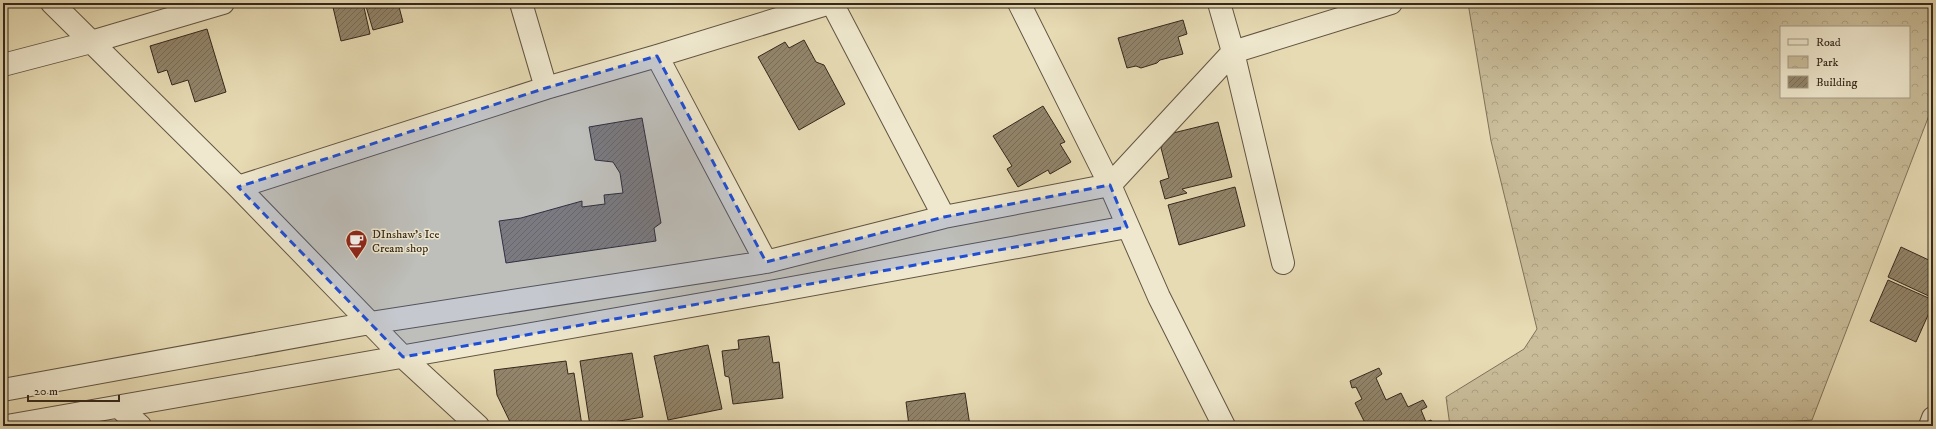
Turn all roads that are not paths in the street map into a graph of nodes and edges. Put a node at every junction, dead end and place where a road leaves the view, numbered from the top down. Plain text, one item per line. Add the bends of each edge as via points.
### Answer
1 (52, 3) edge
2 (223, 3) edge
3 (521, 3) edge
4 (831, 3) edge
5 (1019, 3) edge
6 (1219, 3) edge
7 (1391, 3) edge
8 (91, 42) junction
9 (1233, 52) junction
10 (657, 56) junction
11 (3, 65) edge
12 (546, 88) junction
13 (1110, 185) junction
14 (238, 187) junction
15 (944, 217) junction
16 (1127, 227) junction
17 (766, 262) junction
18 (1283, 263) dead end
19 (370, 323) junction
20 (403, 357) junction
21 (3, 390) edge
22 (119, 407) junction
23 (1933, 418) edge
24 (7, 426) edge
25 (140, 426) edge
26 (478, 426) edge
27 (1224, 426) edge
28 (1930, 426) edge

1 - 8 street
2 - 8 street
3 - 12 street
4 - 10 street
4 - 15 street
5 - 13 street
6 - 9 street
7 - 9 street
8 - 11 street
8 - 14 street
9 - 13 street
9 - 18 street
10 - 12 street
10 - 17 street
12 - 14 street
13 - 15 street
13 - 16 street
14 - 19 street
15 - 17 street
16 - 20 street
16 - 27 street via 1159,298
17 - 19 street
19 - 20 street
19 - 21 street
20 - 22 street
20 - 26 street
22 - 24 street
22 - 25 street
23 - 28 street

